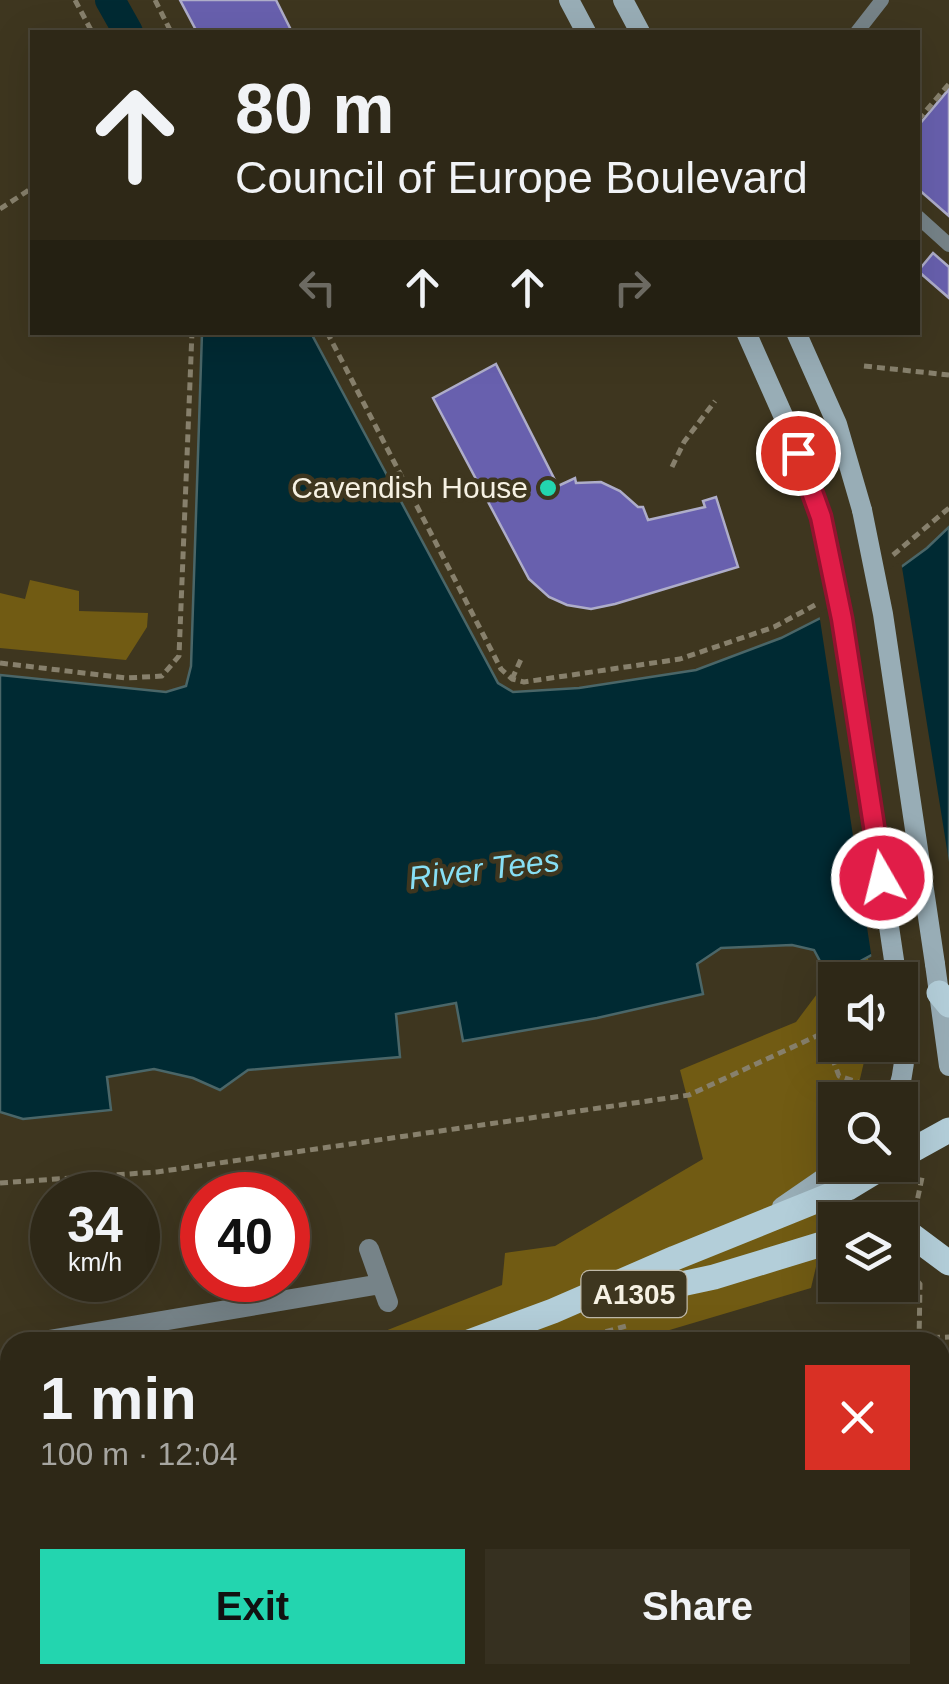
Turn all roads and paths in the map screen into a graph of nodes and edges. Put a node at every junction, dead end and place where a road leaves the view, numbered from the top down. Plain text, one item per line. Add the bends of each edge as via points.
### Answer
1 (75, 0) edge
2 (154, 0) edge
3 (569, 0) edge
4 (623, 0) edge
5 (882, 0) edge
6 (91, 30) edge
7 (171, 30) edge
8 (585, 30) edge
9 (639, 30) edge
10 (859, 30) edge
11 (949, 84) edge
12 (920, 118) edge
13 (30, 189) edge
14 (0, 209) edge
15 (920, 219) edge
16 (949, 244) edge
17 (192, 335) edge
18 (329, 335) edge
19 (747, 335) edge
20 (797, 335) edge
21 (864, 366) dead end
22 (949, 375) edge
23 (715, 400) dead end
24 (672, 467) dead end
25 (949, 508) edge
26 (892, 556) dead end
27 (819, 603) dead end
28 (522, 658) dead end
29 (0, 663) edge
30 (512, 680) junction
31 (894, 962) edge
32 (944, 999) edge
33 (818, 1035) edge
34 (949, 1066) edge
35 (949, 1130) edge
36 (918, 1147) edge
37 (918, 1162) edge
38 (0, 1182) edge
39 (819, 1182) edge
40 (858, 1182) edge
41 (914, 1202) edge
42 (756, 1225) junction
43 (918, 1242) edge
44 (818, 1245) edge
45 (369, 1249) dead end
46 (949, 1263) edge
47 (918, 1282) edge
48 (236, 1302) edge
49 (237, 1308) junction
50 (554, 1311) junction
51 (96, 1332) edge
52 (496, 1332) edge
53 (920, 1332) edge

1 - 6 path
2 - 7 path
3 - 8 street
4 - 9 street
5 - 10 lane
11 - 12 path
13 - 14 path
15 - 16 lane
17 - 29 path via 179,656 162,676 126,678
18 - 30 path
19 - 31 street, bridge via 821,517 846,637
20 - 32 street, bridge via 836,424 862,510
21 - 22 path
23 - 24 path
25 - 26 path
27 - 30 path via 774,627 680,659
28 - 30 path
32 - 34 street
33 - 38 path via 689,1095 157,1172
35 - 36 main road
37 - 41 path via 924,1168
39 - 42 street
40 - 42 main road, A1305
42 - 50 main road, A1305
43 - 46 main road
44 - 50 main road, A1305 via 714,1277
45 - 49 street via 384,1292
47 - 53 path
48 - 49 street
49 - 51 street
50 - 52 main road, A1305

